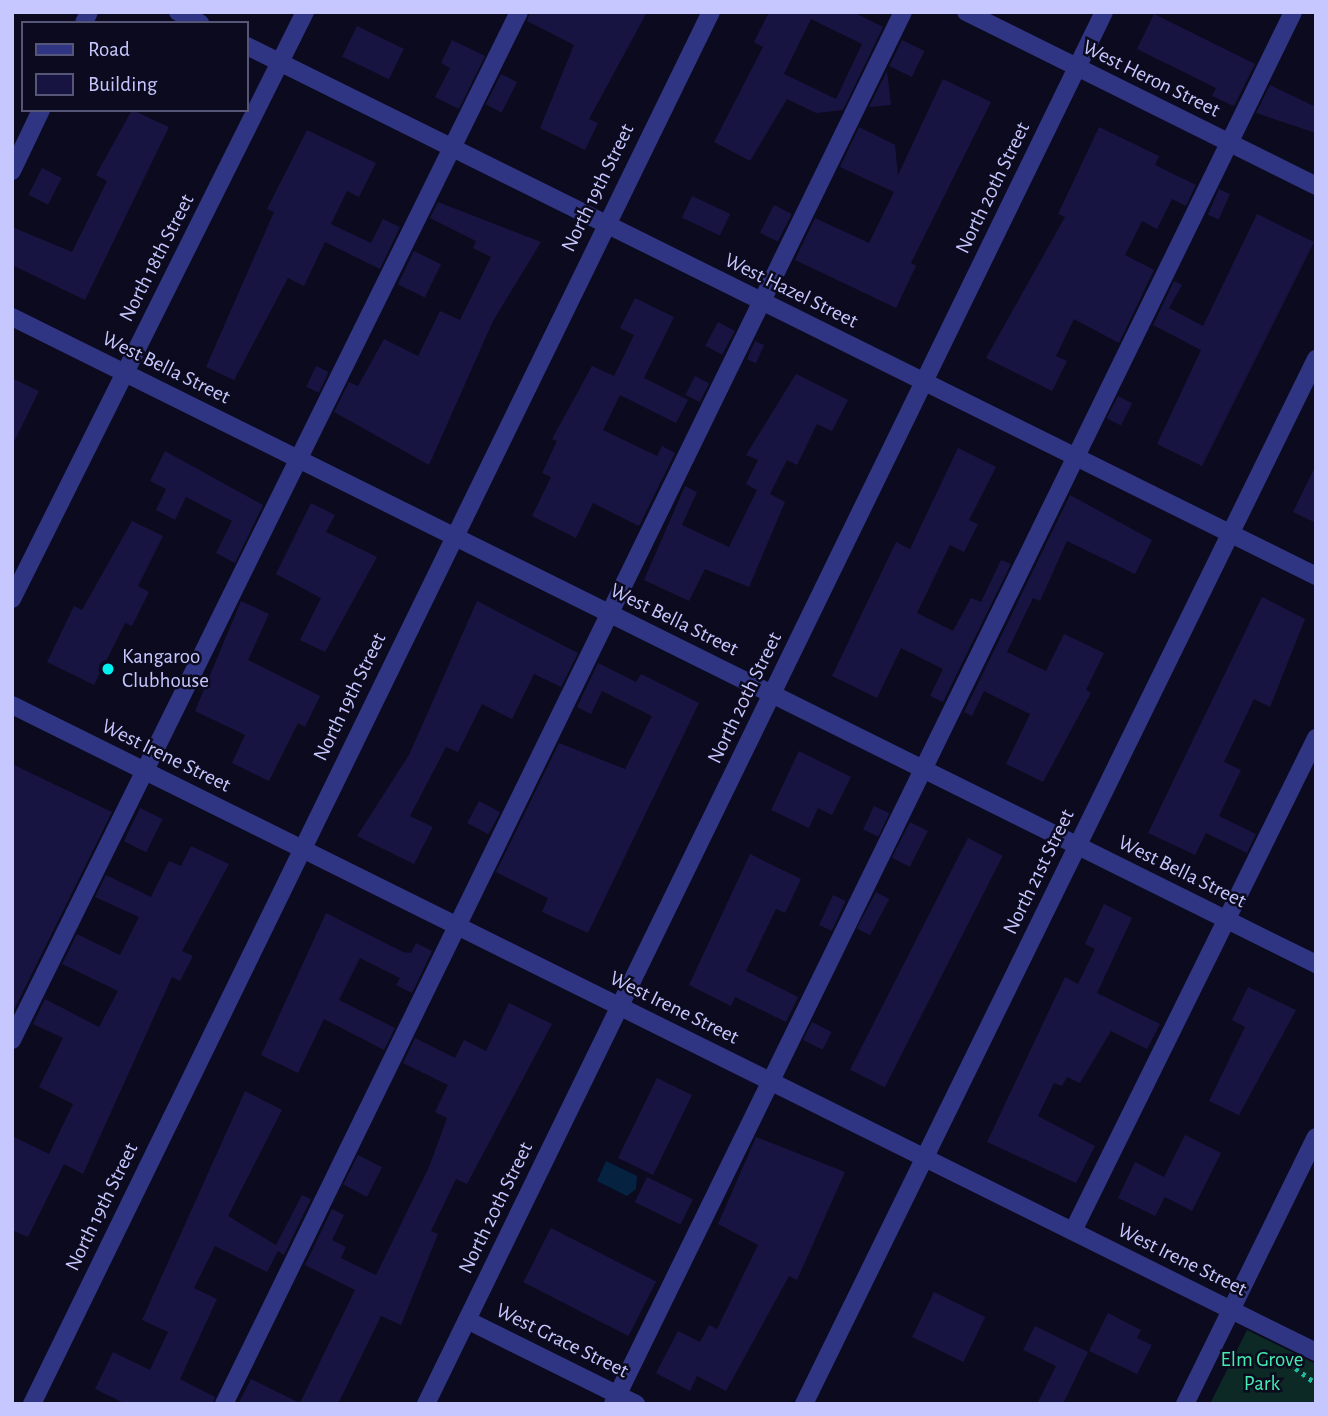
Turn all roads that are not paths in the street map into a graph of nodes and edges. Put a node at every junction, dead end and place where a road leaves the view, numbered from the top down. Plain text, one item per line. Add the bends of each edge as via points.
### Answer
1 (178, 12) edge
2 (305, 12) edge
3 (519, 12) edge
4 (711, 12) edge
5 (903, 12) edge
6 (965, 12) edge
7 (1104, 12) edge
8 (1293, 12) edge
9 (196, 21) edge
10 (248, 46) edge
11 (281, 63) junction
12 (1077, 68) junction
13 (40, 112) edge
14 (1229, 143) junction
15 (453, 148) junction
16 (12, 171) edge
17 (1316, 186) edge
18 (605, 224) junction
19 (762, 302) junction
20 (12, 317) edge
21 (1316, 359) edge
22 (125, 373) junction
23 (924, 382) junction
24 (1075, 457) junction
25 (299, 460) junction
26 (1230, 534) junction
27 (453, 536) junction
28 (1316, 576) edge
29 (12, 599) edge
30 (610, 614) junction
31 (772, 694) junction
32 (12, 705) edge
33 (1316, 738) edge
34 (923, 769) junction
35 (144, 770) junction
36 (1077, 846) junction
37 (302, 849) junction
38 (1227, 920) junction
39 (457, 926) junction
40 (1316, 964) edge
41 (620, 1006) junction
42 (12, 1040) edge
43 (770, 1081) junction
44 (1316, 1137) edge
45 (924, 1158) junction
46 (1073, 1231) junction
47 (1231, 1310) junction
48 (467, 1320) junction
49 (1316, 1352) edge
50 (615, 1399) edge
51 (32, 1404) edge
52 (224, 1404) edge
53 (426, 1404) edge
54 (636, 1404) edge
55 (804, 1404) edge
56 (1185, 1404) edge

1 - 9 street
2 - 11 street, North 18th Street
3 - 15 street
4 - 18 street, North 19th Street
5 - 19 street
6 - 12 street, West Heron Street
7 - 12 street, North 20th Street
8 - 14 street
10 - 11 street, West Hazel Street
11 - 15 street, West Hazel Street
11 - 22 street, North 18th Street
12 - 14 street, West Heron Street
12 - 23 street, North 20th Street
13 - 16 street
14 - 17 street, West Heron Street
14 - 24 street
15 - 18 street, West Hazel Street
15 - 25 street
18 - 19 street, West Hazel Street
18 - 27 street, North 19th Street
19 - 23 street, West Hazel Street
19 - 30 street
20 - 22 street, West Bella Street
21 - 26 street, North 21st Street
22 - 25 street, West Bella Street
22 - 29 street, North 18th Street
23 - 24 street, West Hazel Street
23 - 31 street, North 20th Street
24 - 26 street, West Hazel Street
24 - 34 street
25 - 27 street, West Bella Street
25 - 35 street
26 - 28 street, West Hazel Street
26 - 36 street, North 21st Street
27 - 30 street, West Bella Street
27 - 37 street, North 19th Street
30 - 31 street, West Bella Street
30 - 39 street
31 - 34 street, West Bella Street
31 - 41 street, North 20th Street
32 - 35 street, West Irene Street
33 - 38 street
34 - 36 street, West Bella Street
34 - 43 street
35 - 37 street, West Irene Street
35 - 42 street
36 - 38 street, West Bella Street
36 - 45 street, North 21st Street
37 - 39 street, West Irene Street
37 - 51 street, North 19th Street
38 - 40 street, West Bella Street
38 - 46 street
39 - 41 street, West Irene Street
39 - 52 street
41 - 43 street, West Irene Street
41 - 48 street, North 20th Street
43 - 45 street, West Irene Street
43 - 50 street
44 - 47 street
45 - 46 street, West Irene Street
45 - 55 street, North 21st Street
46 - 47 street, West Irene Street
47 - 49 street, West Irene Street
47 - 56 street
48 - 50 street, West Grace Street
48 - 53 street, North 20th Street
50 - 54 street, West Grace Street

